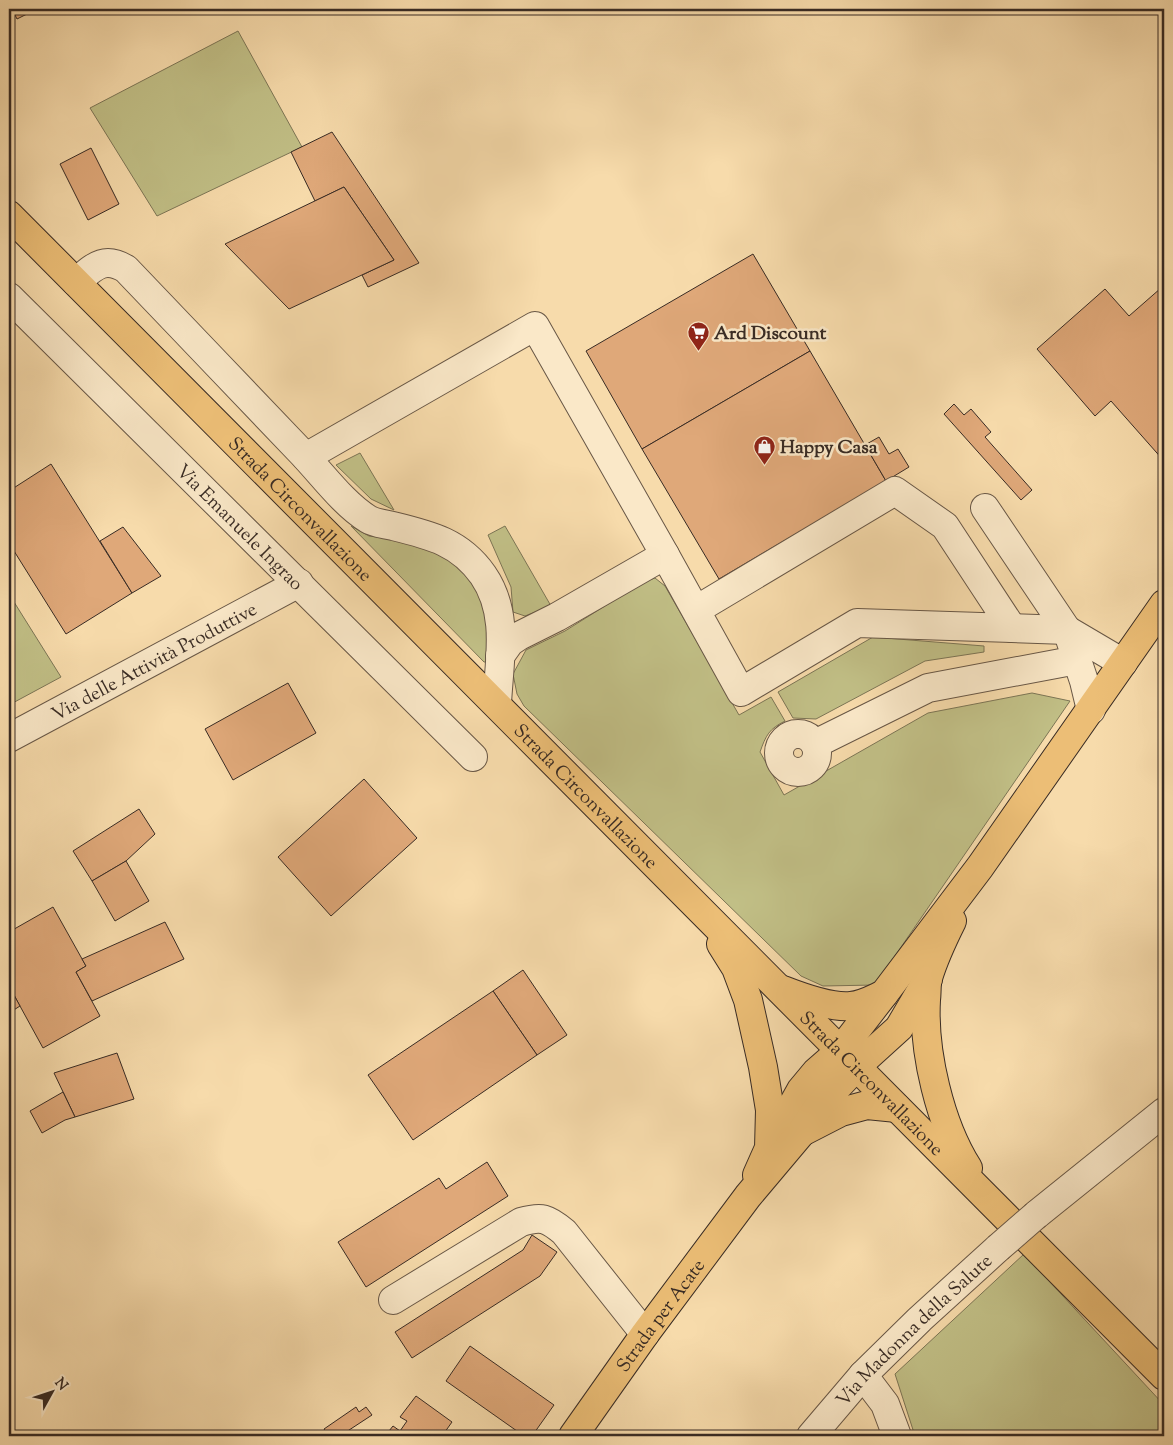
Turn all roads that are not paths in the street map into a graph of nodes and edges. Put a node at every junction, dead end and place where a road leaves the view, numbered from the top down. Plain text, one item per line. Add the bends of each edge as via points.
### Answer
1 (9, 215) edge
2 (76, 282) junction
3 (9, 297) edge
4 (306, 457) junction
5 (984, 508) dead end
6 (664, 554) junction
7 (299, 583) junction
8 (1164, 604) edge
9 (696, 610) junction
10 (1012, 628) junction
11 (1067, 630) junction
12 (500, 656) junction
13 (1077, 660) junction
14 (1123, 663) junction
15 (497, 704) junction
16 (1091, 710) junction
17 (9, 738) edge
18 (815, 744) dead end
19 (473, 757) dead end
20 (980, 867) junction
21 (702, 912) junction
22 (928, 979) junction
23 (778, 988) junction
24 (884, 994) junction
25 (848, 1059) junction
26 (897, 1108) junction
27 (1164, 1112) edge
28 (801, 1133) junction
29 (769, 1148) junction
30 (748, 1196) junction
31 (991, 1203) junction
32 (394, 1300) dead end
33 (645, 1334) junction
34 (863, 1375) junction
35 (1164, 1376) edge
36 (573, 1436) edge
37 (811, 1436) edge
38 (897, 1436) edge

1 - 2 main road, Strada Circonvallazione
2 - 4 street via 101,263 110,262 126,269
2 - 15 main road, Strada Circonvallazione
3 - 7 street, Via Emanuele Ingrao
4 - 6 street via 535,326
4 - 12 street via 368,520 427,534 459,550 472,562 487,582 498,606 502,639
5 - 11 street
6 - 9 street
6 - 12 street via 519,636
7 - 17 street, Via delle Attività Produttive
7 - 19 street, Via Emanuele Ingrao
8 - 14 main road
9 - 10 street via 742,692 857,623
9 - 10 street via 895,491 944,526
10 - 11 street
11 - 13 street
11 - 14 street
12 - 15 street
13 - 16 street
13 - 18 street via 928,688
14 - 16 main road
15 - 21 main road, Strada Circonvallazione
16 - 20 main road
20 - 22 main road via 944,936
20 - 24 main road
21 - 23 main road, Strada Circonvallazione
21 - 29 main road via 736,968 748,1000 770,1110
22 - 25 main road via 899,1028
22 - 31 main road via 925,1021 928,1057 948,1129 962,1159
23 - 24 main road via 807,1000 850,1006
23 - 25 main road, Strada Circonvallazione
24 - 25 main road
25 - 26 main road, Strada Circonvallazione
25 - 28 main road
25 - 29 main road via 816,1072 801,1090
26 - 28 main road via 868,1105 841,1112
26 - 31 main road, Strada Circonvallazione
27 - 34 street, Via Madonna della Salute, bridge via 998,1248
28 - 30 main road
29 - 30 main road
30 - 33 main road, Strada per Acate
31 - 35 main road, Strada Circonvallazione
32 - 33 street via 521,1222 535,1218 550,1221 564,1232
33 - 36 main road, Strada per Acate
34 - 37 street, Via Madonna della Salute
34 - 38 street via 885,1404

